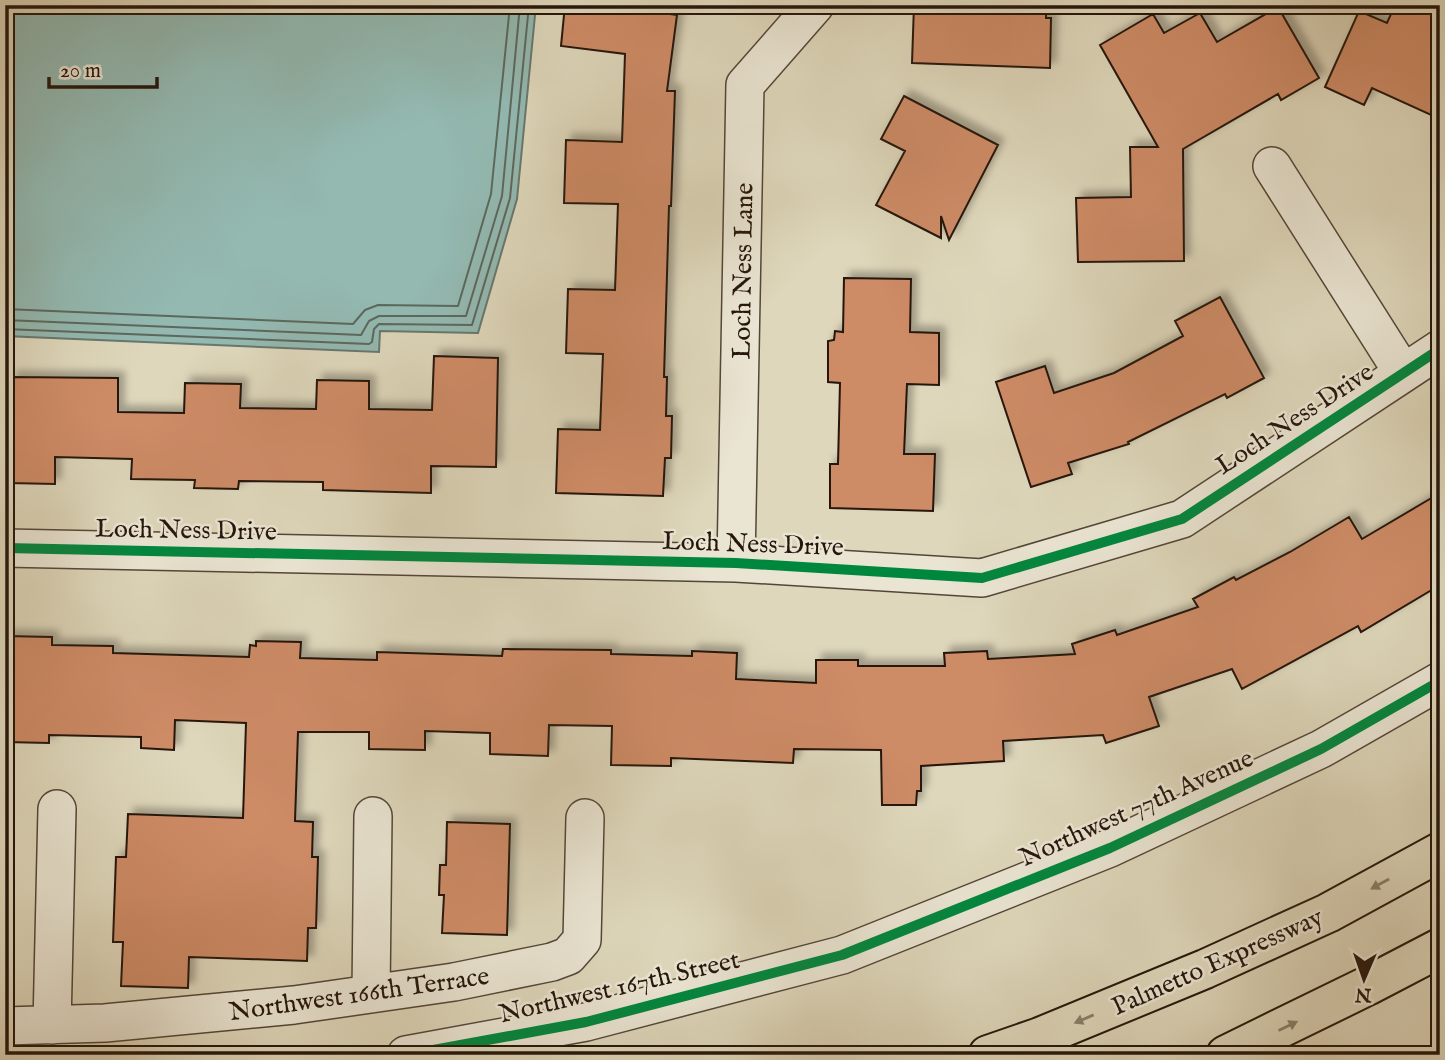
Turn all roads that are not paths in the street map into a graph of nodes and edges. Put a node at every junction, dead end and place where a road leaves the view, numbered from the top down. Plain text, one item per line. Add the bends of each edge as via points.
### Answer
1 (815, 5) edge
2 (1272, 166) dead end
3 (1440, 349) edge
4 (1403, 373) junction
5 (5, 548) edge
6 (736, 563) junction
7 (1440, 681) edge
8 (57, 809) dead end
9 (373, 816) dead end
10 (585, 818) dead end
11 (1440, 852) edge
12 (1440, 948) edge
13 (842, 955) joint
14 (371, 994) junction
15 (52, 1025) junction
16 (5, 1026) edge
17 (406, 1055) edge
18 (988, 1055) edge
19 (1226, 1055) edge

1 - 6 street, Loch Ness Lane via 746,85
2 - 4 street, Loch Ness Drive
3 - 4 street, Loch Ness Drive
4 - 6 street, Loch Ness Drive via 1182,519 982,578
5 - 6 street, Loch Ness Drive
7 - 13 street, Northwest 77th Avenue via 1321,749 1110,848
8 - 15 street
9 - 14 street
10 - 14 street, Northwest 166th Terrace via 582,940 568,956 530,967
11 -> 18 highway, Palmetto Expressway via 1328,913 1205,969
19 -> 12 highway
13 - 17 street, Northwest 167th Street via 586,1022
14 - 15 street, Northwest 166th Terrace via 213,1014
15 - 16 street, Northwest 166th Terrace

